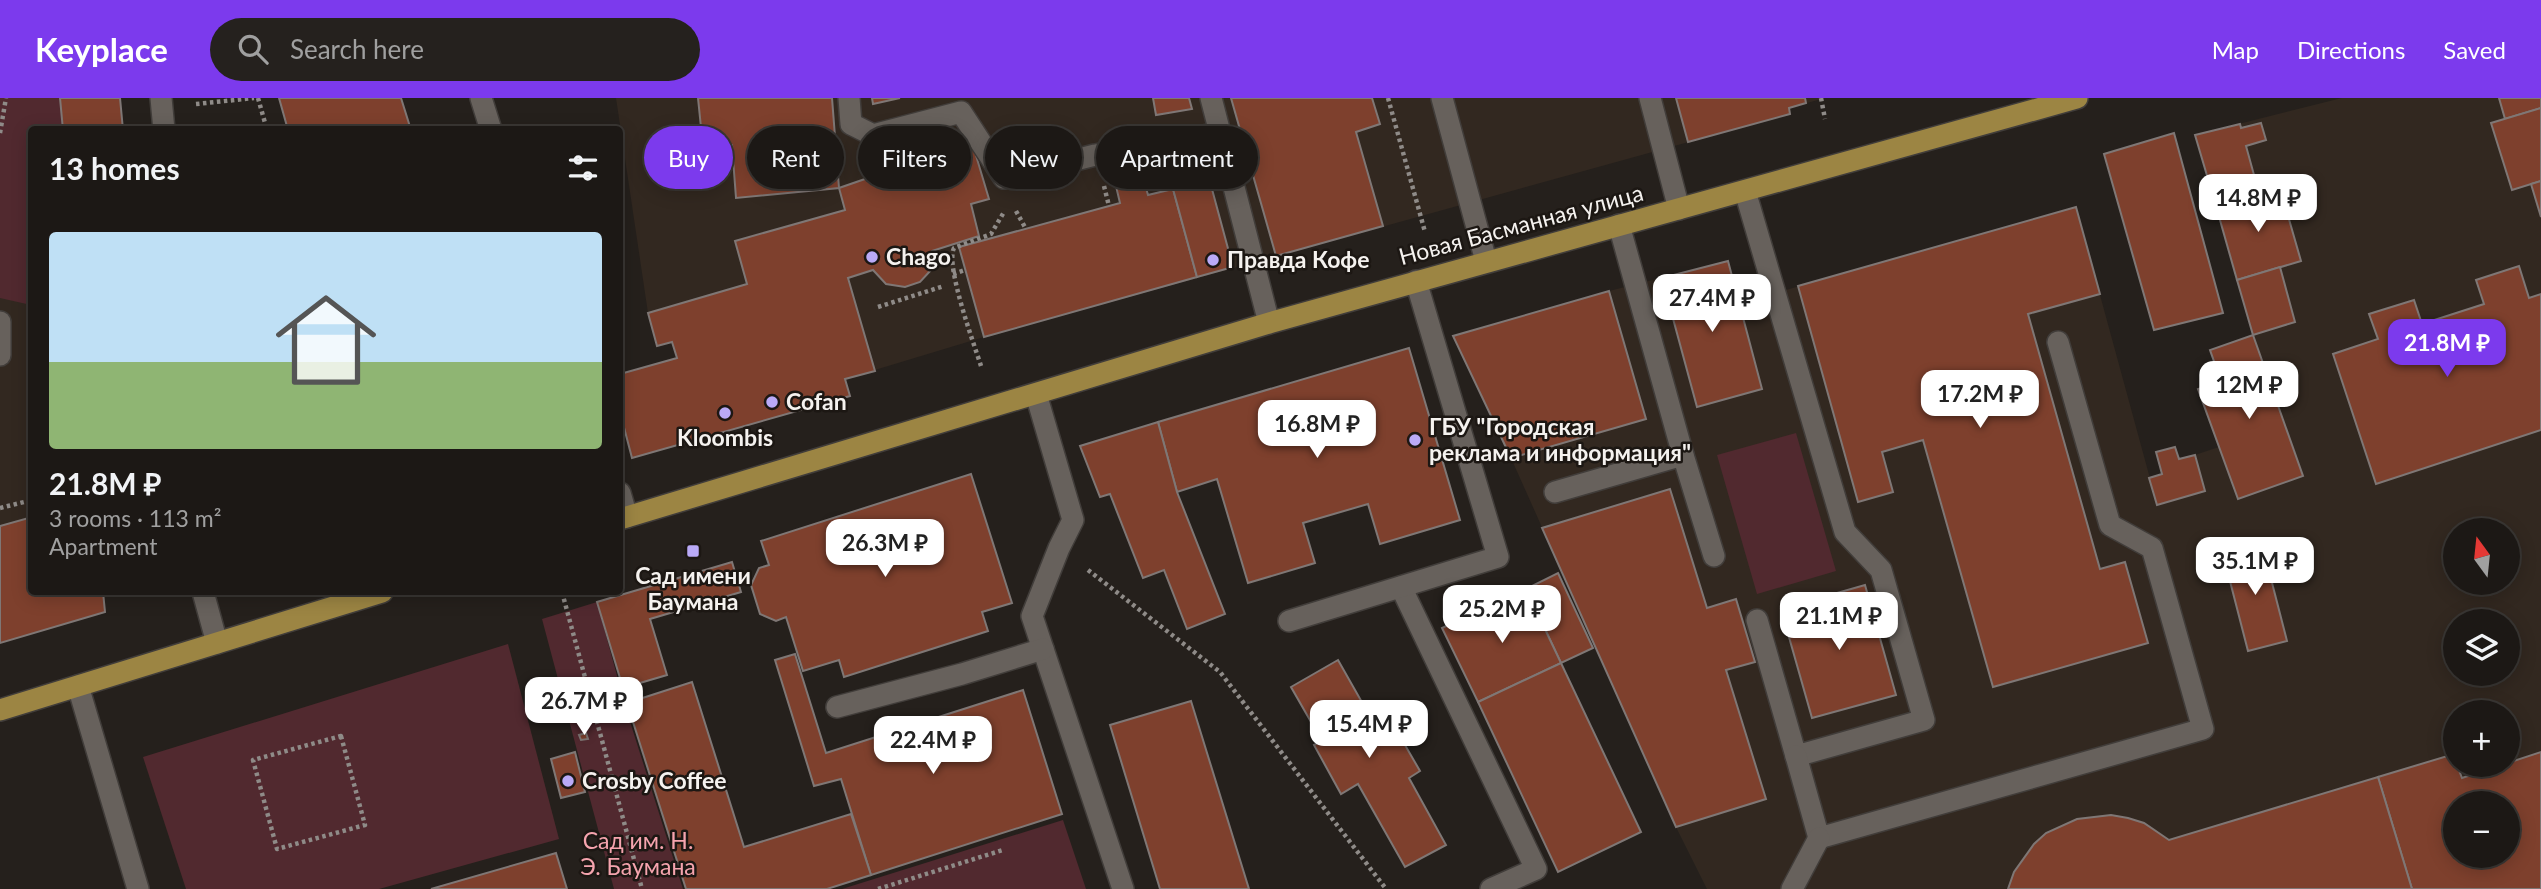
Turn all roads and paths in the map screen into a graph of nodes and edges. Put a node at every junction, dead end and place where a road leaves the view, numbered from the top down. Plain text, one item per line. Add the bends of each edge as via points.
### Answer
1 (6, 98) edge
2 (256, 98) edge
3 (481, 98) edge
4 (849, 98) edge
5 (1211, 98) edge
6 (1388, 98) edge
7 (1441, 98) edge
8 (1650, 98) edge
9 (1821, 98) edge
10 (2077, 98) edge
11 (162, 102) edge
12 (1825, 119) dead end
13 (164, 126) edge
14 (266, 126) edge
15 (490, 126) edge
16 (1218, 126) edge
17 (0, 133) edge
18 (1096, 155) edge
19 (1235, 189) edge
20 (1745, 191) junction
21 (1679, 209) junction
22 (1619, 225) junction
23 (1026, 229) dead end
24 (1425, 232) dead end
25 (1486, 261) junction
26 (965, 270) dead end
27 (953, 274) junction
28 (1416, 281) junction
29 (944, 286) dead end
30 (878, 307) dead end
31 (0, 322) edge
32 (1269, 323) junction
33 (2058, 342) dead end
34 (0, 355) edge
35 (981, 366) dead end
36 (1036, 394) junction
37 (1683, 455) junction
38 (1555, 492) dead end
39 (28, 500) edge
40 (0, 508) edge
41 (623, 518) edge
42 (1059, 548) junction
43 (1714, 556) dead end
44 (1401, 587) junction
45 (203, 595) edge
46 (372, 595) edge
47 (563, 595) edge
48 (1757, 620) dead end
49 (1289, 621) dead end
50 (217, 643) junction
51 (1043, 649) junction
52 (78, 685) junction
53 (837, 707) dead end
54 (0, 709) edge
55 (1796, 756) junction
56 (365, 825) joint
57 (1819, 838) junction
58 (1003, 850) dead end
59 (898, 886) edge
60 (138, 889) edge
61 (642, 889) edge
62 (878, 889) edge
63 (1123, 889) edge
64 (1386, 889) edge
65 (1491, 889) edge
66 (1792, 889) edge

1 - 17 path
2 - 11 path
2 - 14 path
3 - 15 lane
4 - 18 lane via 851,124 873,135 961,112 1004,178
5 - 16 lane
6 - 24 path
7 - 25 lane
8 - 21 lane
9 - 12 path
10 - 20 main road, Новая Басманная улица
11 - 13 lane
19 - 32 lane
20 - 21 main road, Новая Басманная улица
20 - 55 lane via 1845,531 1881,570 1924,720
21 - 22 main road, Новая Басманная улица
22 - 25 main road, Новая Басманная улица
22 - 37 lane
23 - 27 path via 1010,201 991,234 954,248 950,254
25 - 28 main road, Новая Басманная улица
26 - 27 path
27 - 35 path
28 - 32 main road, Новая Басманная улица
28 - 44 lane via 1498,557
29 - 30 path
31 - 34 lane
32 - 36 main road, Новая Басманная улица
33 - 57 lane via 2110,525 2152,548 2203,729
36 - 41 main road, Новая Басманная улица
36 - 42 lane via 1073,520
37 - 38 lane
37 - 43 lane
39 - 40 path
42 - 51 lane via 1032,616
42 - 64 path via 1220,672
44 - 49 lane
44 - 65 lane via 1536,869
45 - 50 lane
46 - 50 main road
47 - 61 path
48 - 55 lane
50 - 52 main road
51 - 53 lane
51 - 63 lane
52 - 54 main road
52 - 60 lane
55 - 57 lane
56 - 56 path via 277,849 253,760 341,736
57 - 66 lane
58 - 59 path
59 - 62 path

